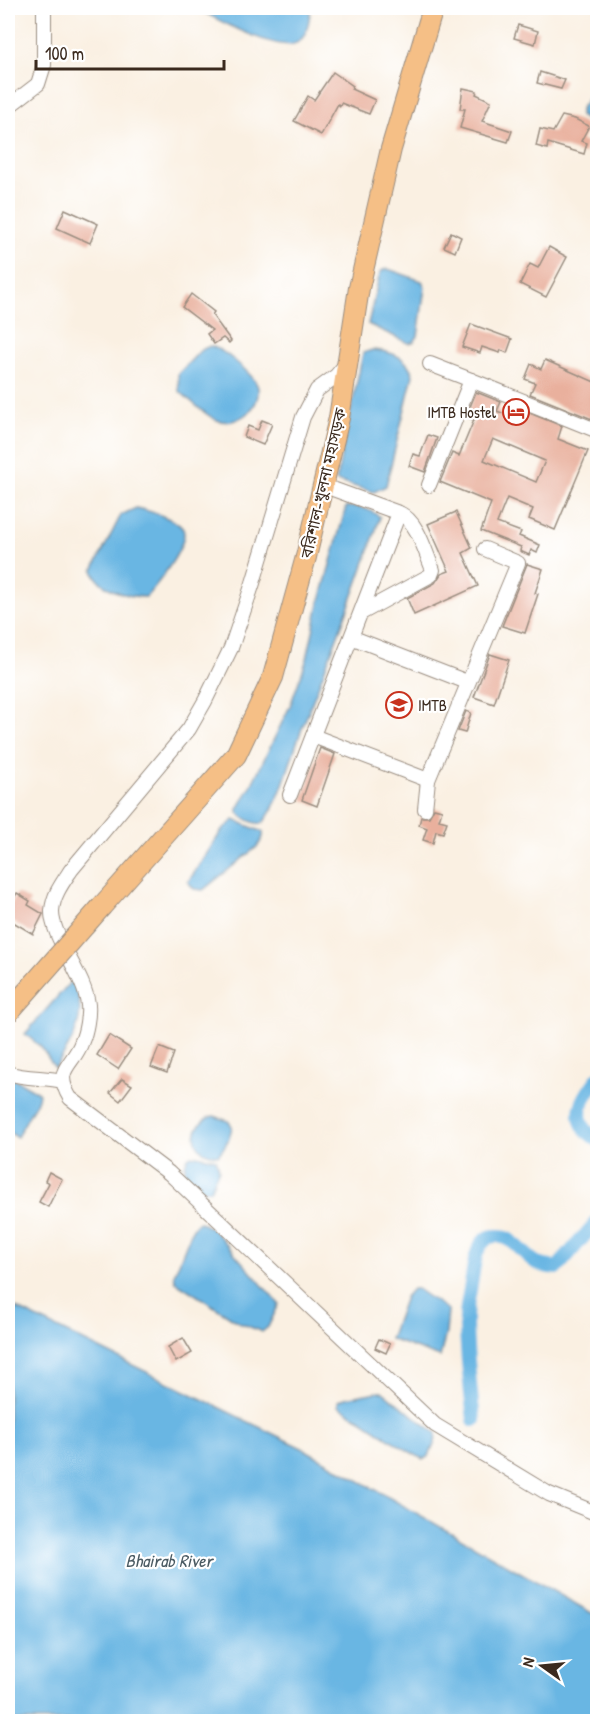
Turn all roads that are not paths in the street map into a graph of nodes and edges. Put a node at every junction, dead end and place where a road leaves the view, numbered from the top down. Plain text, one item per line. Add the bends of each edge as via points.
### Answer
1 (44, 8) edge
2 (433, 8) edge
3 (8, 107) edge
4 (347, 362) junction
5 (430, 364) dead end
6 (471, 380) junction
7 (597, 431) edge
8 (429, 485) dead end
9 (330, 488) dead end
10 (399, 513) junction
11 (485, 549) dead end
12 (361, 613) junction
13 (356, 639) dead end
14 (467, 682) junction
15 (313, 736) junction
16 (428, 780) junction
17 (290, 795) dead end
18 (424, 808) dead end
19 (8, 1013) edge
20 (8, 1073) edge
21 (63, 1081) junction
22 (597, 1514) edge

1 - 3 street via 44,65 38,84
2 - 4 highway, বরিশাল-খুলনা মহাসড়ক via 391,149 359,288
4 - 19 highway, বরিশাল-খুলনা মহাসড়ক, bridge via 339,417 273,677 236,755
4 - 21 street via 317,390 303,417 235,637 205,701 189,729 71,870 58,891 52,912 84,987 88,1006 82,1042 64,1070
5 - 6 street
6 - 7 street
6 - 8 street
9 - 10 street
10 - 12 street
10 - 12 street via 412,523 433,570 431,575
11 - 14 street via 518,563
12 - 15 street
13 - 14 street
14 - 16 street
15 - 16 street
15 - 17 street
16 - 18 street
20 - 21 street
21 - 22 street via 70,1098 169,1173 435,1425 549,1494

